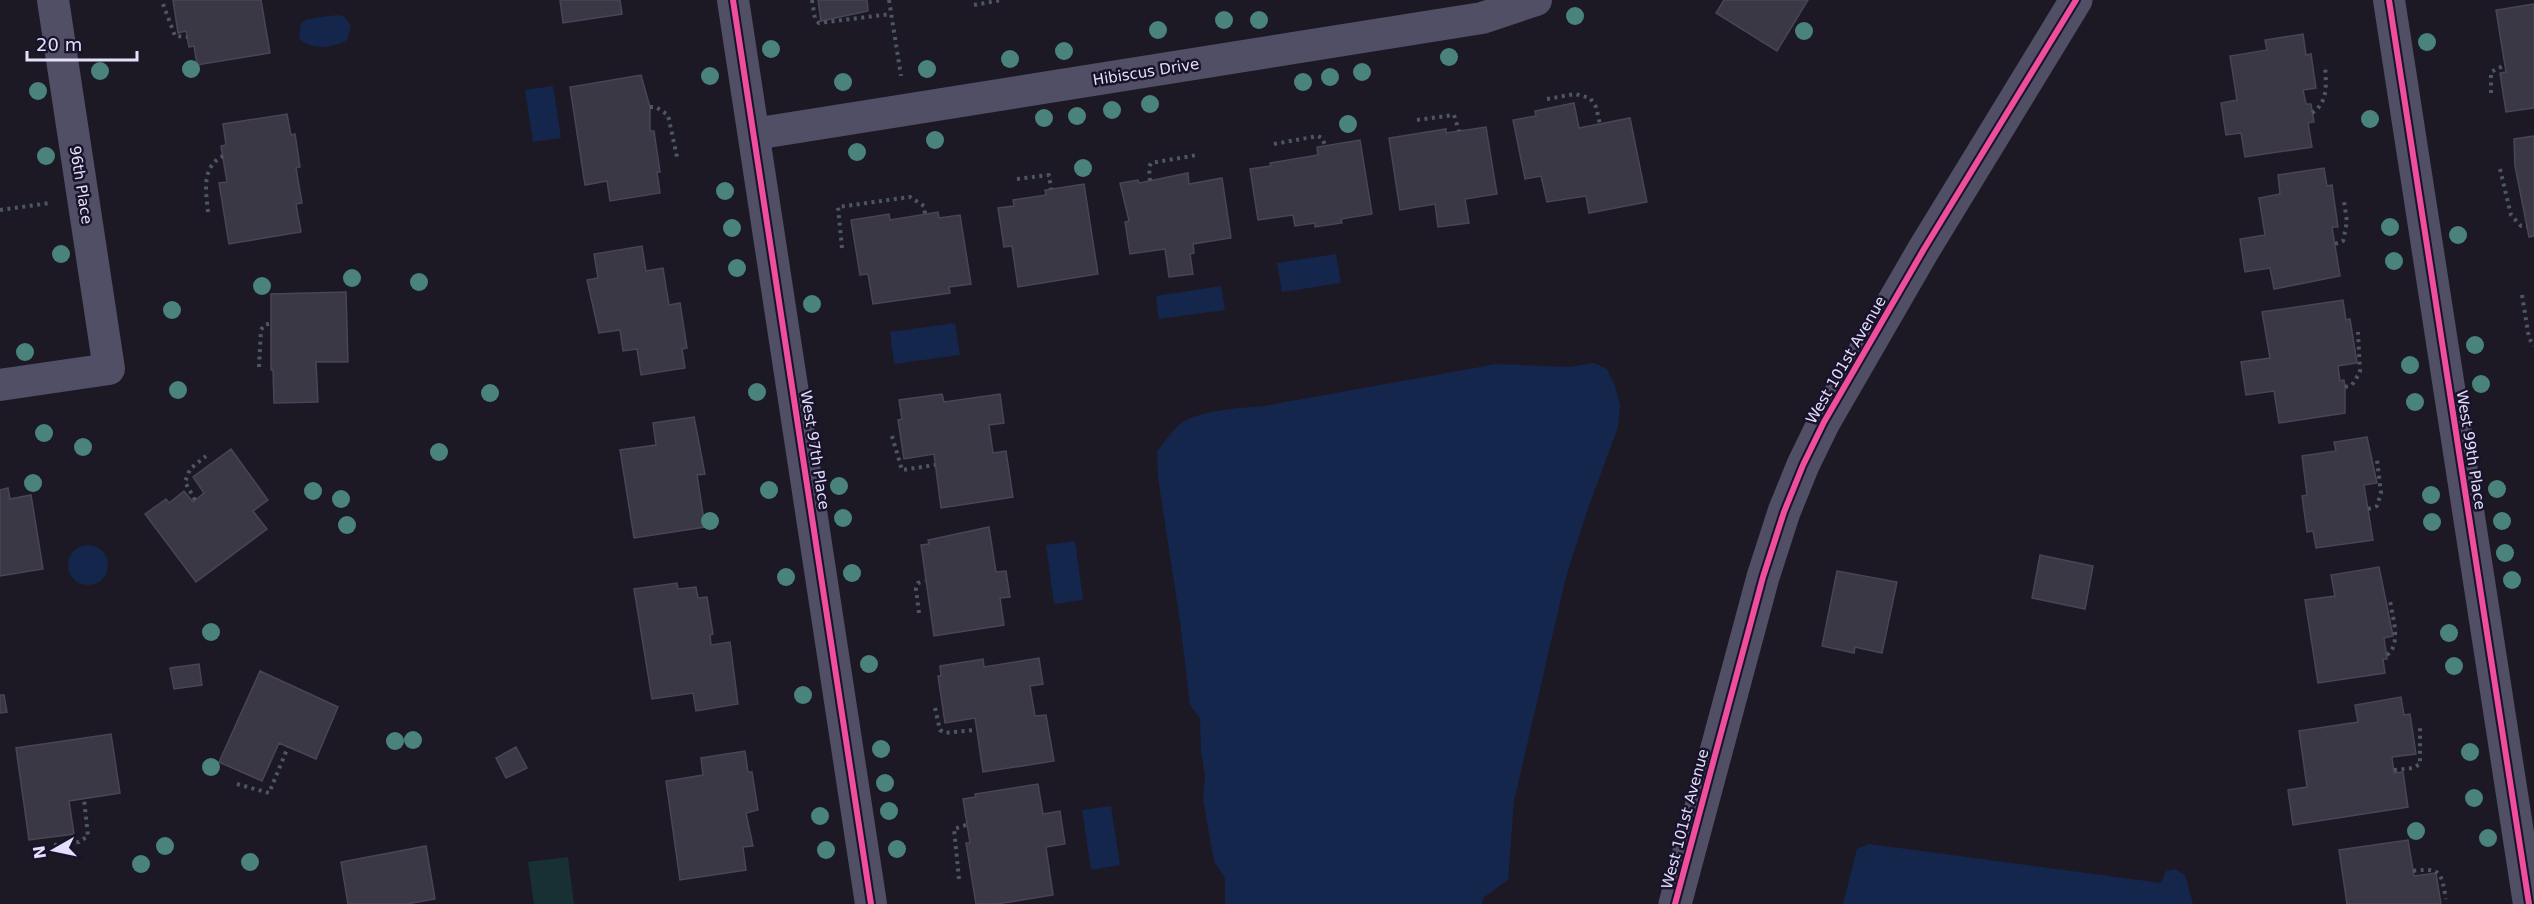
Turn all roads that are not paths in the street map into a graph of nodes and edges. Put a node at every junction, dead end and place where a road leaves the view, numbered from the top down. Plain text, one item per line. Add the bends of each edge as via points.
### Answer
1 (53, 0) edge
2 (733, 0) edge
3 (1536, 0) edge
4 (2076, 0) edge
5 (2390, 0) edge
6 (754, 134) junction
7 (0, 385) edge
8 (871, 904) edge
9 (1674, 904) edge
10 (2529, 904) edge

1 - 7 street, 96th Place via 109,369
2 - 6 street, West 97th Place
3 - 6 street, Hibiscus Drive via 1482,18
4 - 9 street, West 101st Avenue via 1924,249 1803,465 1763,577
5 - 10 street, West 99th Place
6 - 8 street, West 97th Place

